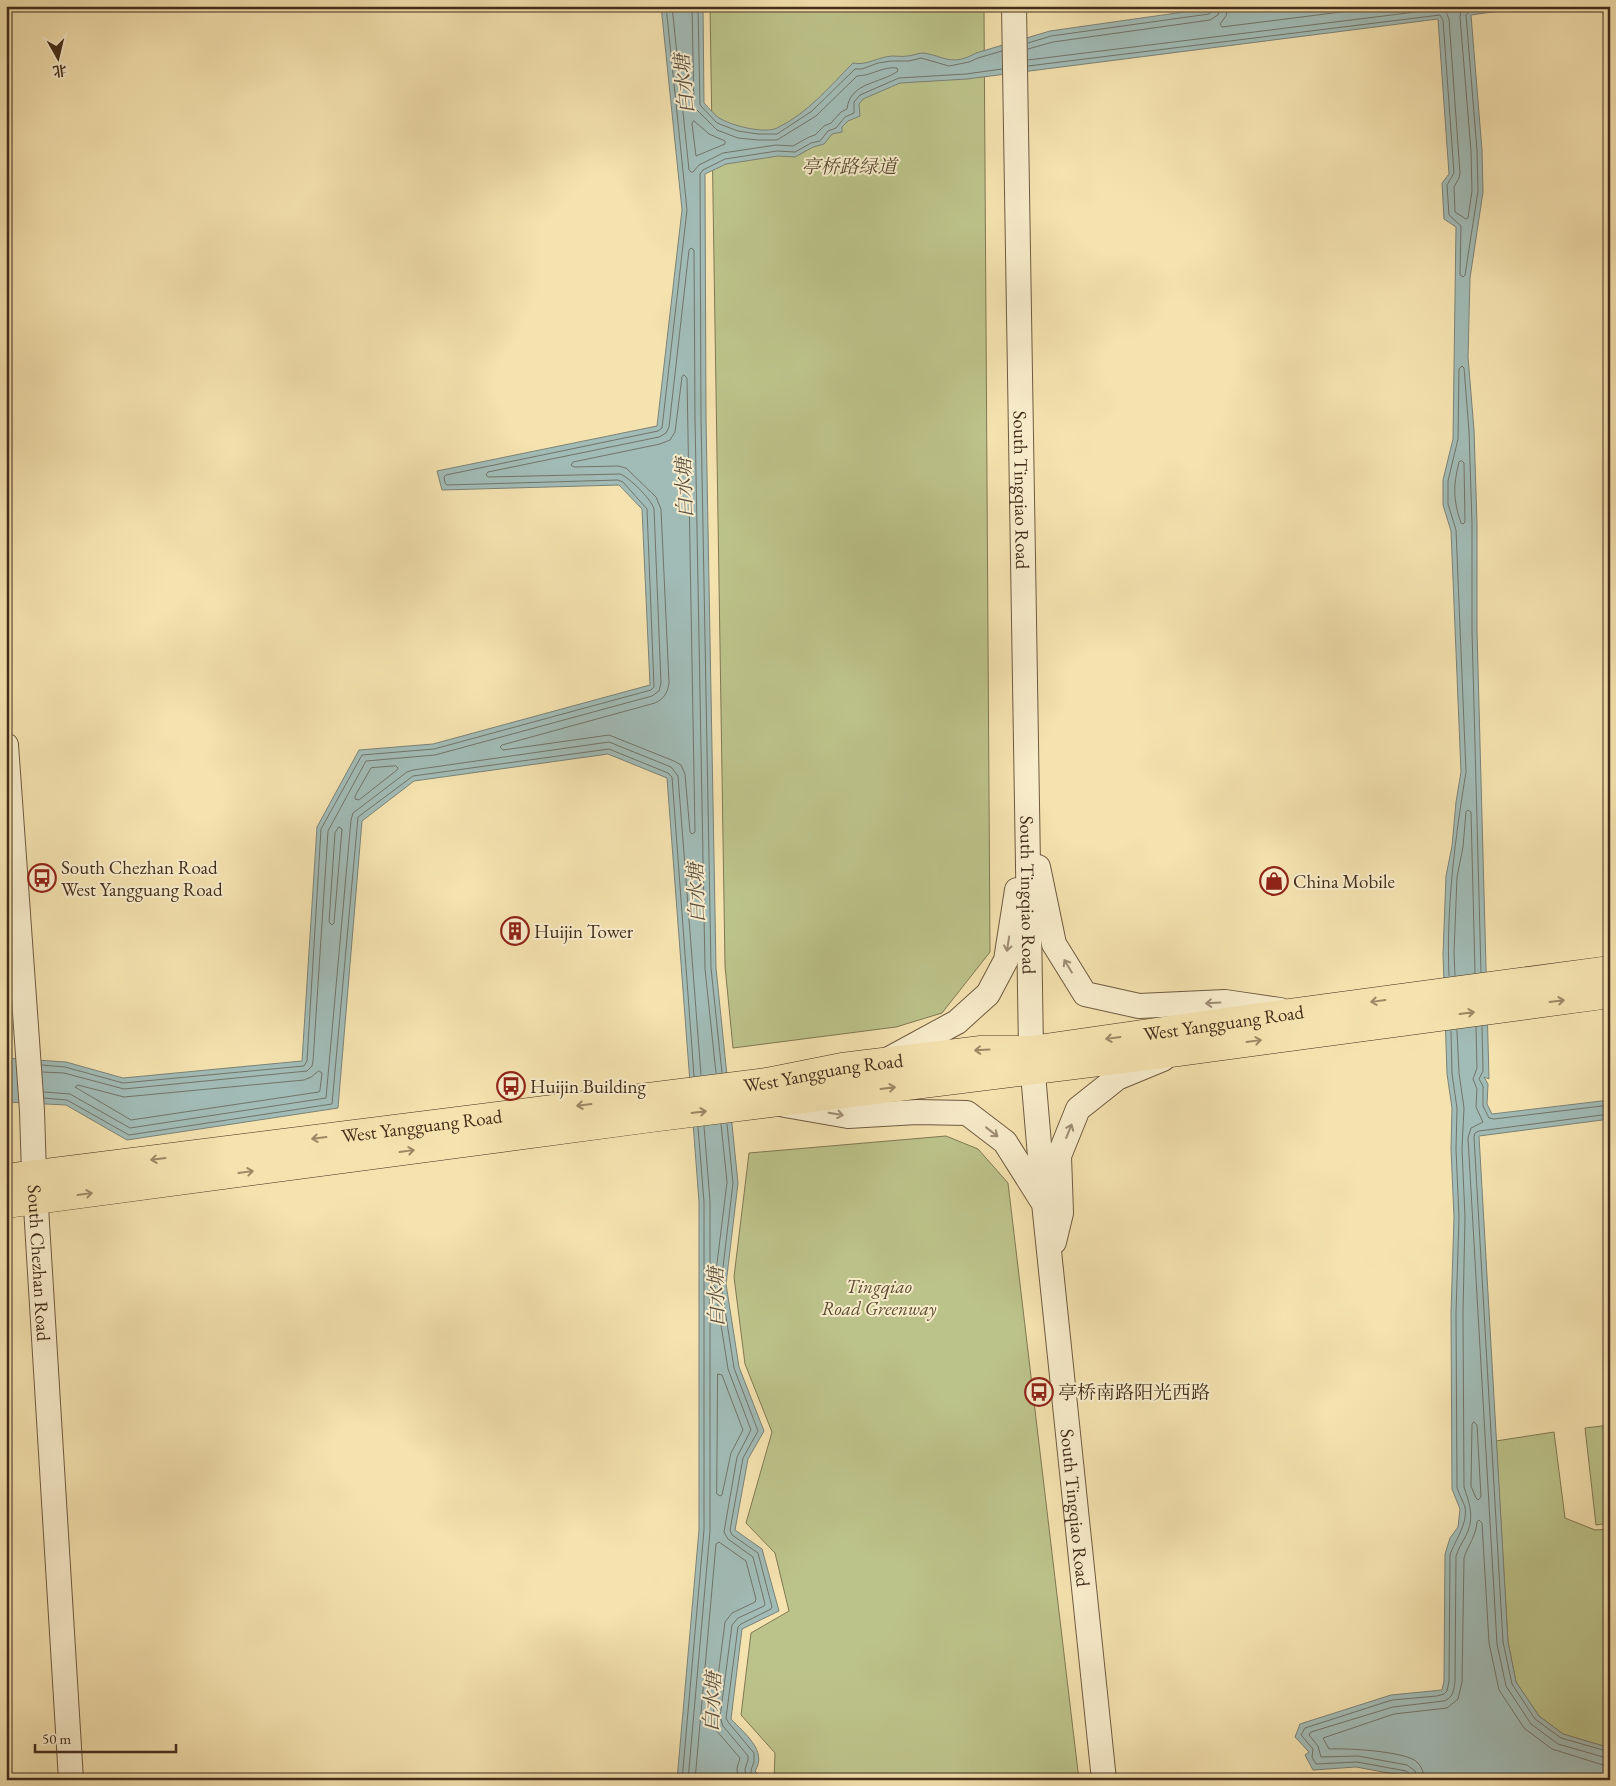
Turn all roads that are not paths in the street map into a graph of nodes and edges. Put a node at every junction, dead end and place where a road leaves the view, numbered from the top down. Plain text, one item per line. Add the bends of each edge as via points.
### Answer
1 (1014, 6) edge
2 (6, 746) edge
3 (1027, 809) junction
4 (1610, 970) edge
5 (1610, 994) edge
6 (1508, 996) junction
7 (1426, 1006) junction
8 (1296, 1012) junction
9 (1182, 1051) junction
10 (1032, 1060) junction
11 (885, 1061) junction
12 (769, 1093) junction
13 (6, 1178) edge
14 (35, 1187) junction
15 (1044, 1203) junction
16 (6, 1204) edge
17 (1050, 1260) junction
18 (71, 1780) edge
19 (1104, 1780) edge

1 - 3 street, South Tingqiao Road
2 - 14 street, South Chezhan Road
8 -> 3 street via 1225,1002 1139,1006 1085,994 1054,944
3 - 10 street, South Tingqiao Road
3 -> 11 street via 1006,960 988,994 957,1022
4 - 6 main road, West Yangguang Road
6 -> 5 main road, West Yangguang Road
6 - 7 main road, West Yangguang Road
7 -> 8 main road, West Yangguang Road
9 -> 7 main road, West Yangguang Road
8 -> 10 main road, West Yangguang Road
9 - 10 main road, West Yangguang Road
17 -> 9 street via 1061,1213 1059,1156 1078,1109 1117,1078
10 -> 11 main road, West Yangguang Road via 981,1050
12 -> 10 main road, West Yangguang Road
10 - 15 street, South Tingqiao Road
11 - 12 main road, West Yangguang Road via 842,1066
12 - 14 main road, West Yangguang Road
12 -> 15 street via 848,1116 967,1113 1005,1142
13 - 14 main road
14 - 16 main road
14 - 18 street, South Chezhan Road
15 - 17 street, South Tingqiao Road
17 - 19 street, South Tingqiao Road

